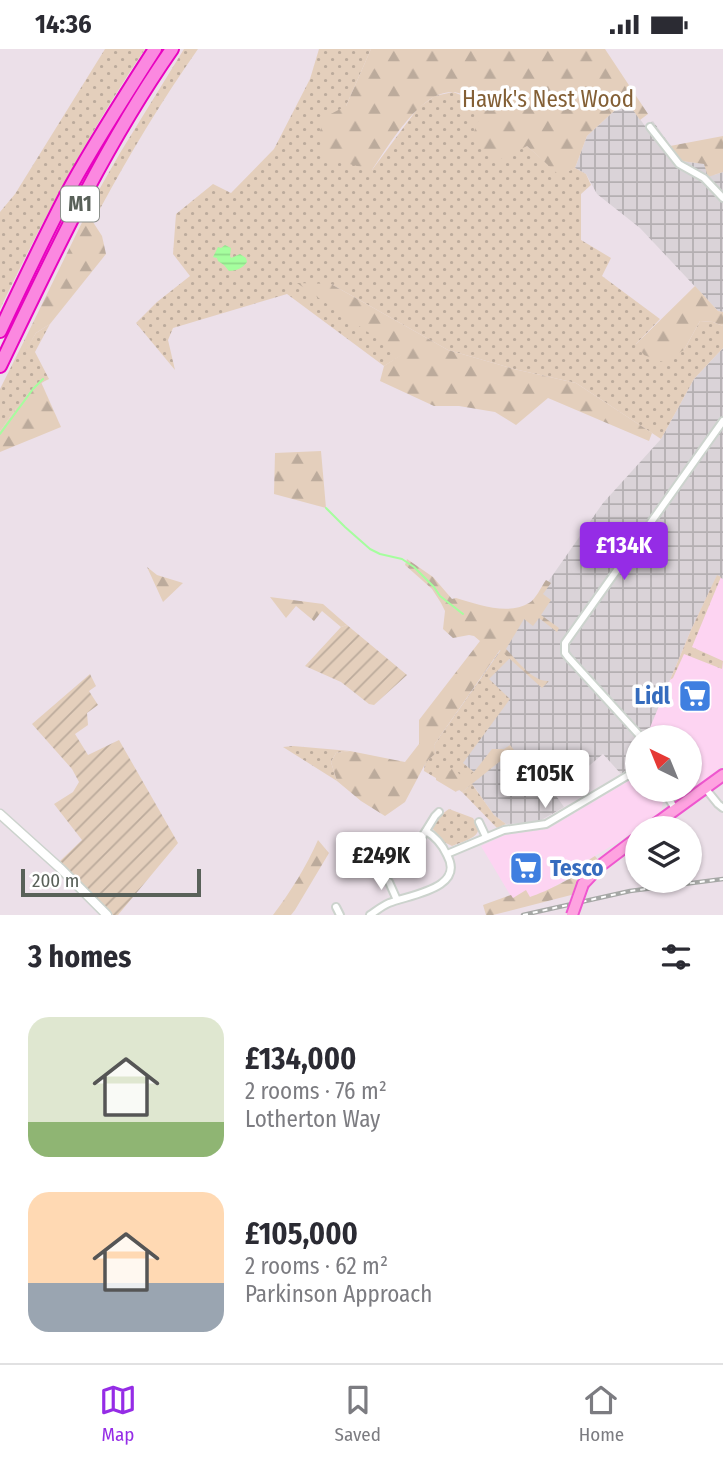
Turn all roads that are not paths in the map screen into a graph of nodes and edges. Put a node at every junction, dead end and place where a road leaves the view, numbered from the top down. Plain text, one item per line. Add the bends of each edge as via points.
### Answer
1 (155, 49) edge
2 (172, 49) edge
3 (650, 127) dead end
4 (723, 198) edge
5 (0, 331) edge
6 (0, 366) edge
7 (723, 421) edge
8 (630, 725) edge
9 (723, 775) edge
10 (625, 777) edge
11 (705, 788) junction
12 (671, 802) edge
13 (723, 808) edge
14 (675, 809) junction
15 (439, 812) dead end
16 (0, 814) edge
17 (666, 816) edge
18 (479, 822) dead end
19 (486, 837) junction
20 (625, 847) edge
21 (447, 854) junction
22 (389, 882) dead end
23 (397, 900) junction
24 (336, 907) dead end
25 (107, 915) edge
26 (340, 915) edge
27 (370, 915) edge
28 (572, 915) edge

1 - 5 highway, M1 via 72,186
2 - 6 highway, M1 via 86,193
3 - 4 street via 679,164 704,178
7 - 8 street via 565,643 568,657
9 - 11 main road
10 - 19 street via 546,824
11 - 13 street
11 - 14 main road
12 - 14 street
14 - 17 main road
15 - 21 street via 424,834 436,837
16 - 25 street
18 - 19 street
19 - 21 street
20 - 28 main road, bridge via 583,884
21 - 23 street via 450,869 442,883
22 - 23 street
23 - 27 street
24 - 26 street

